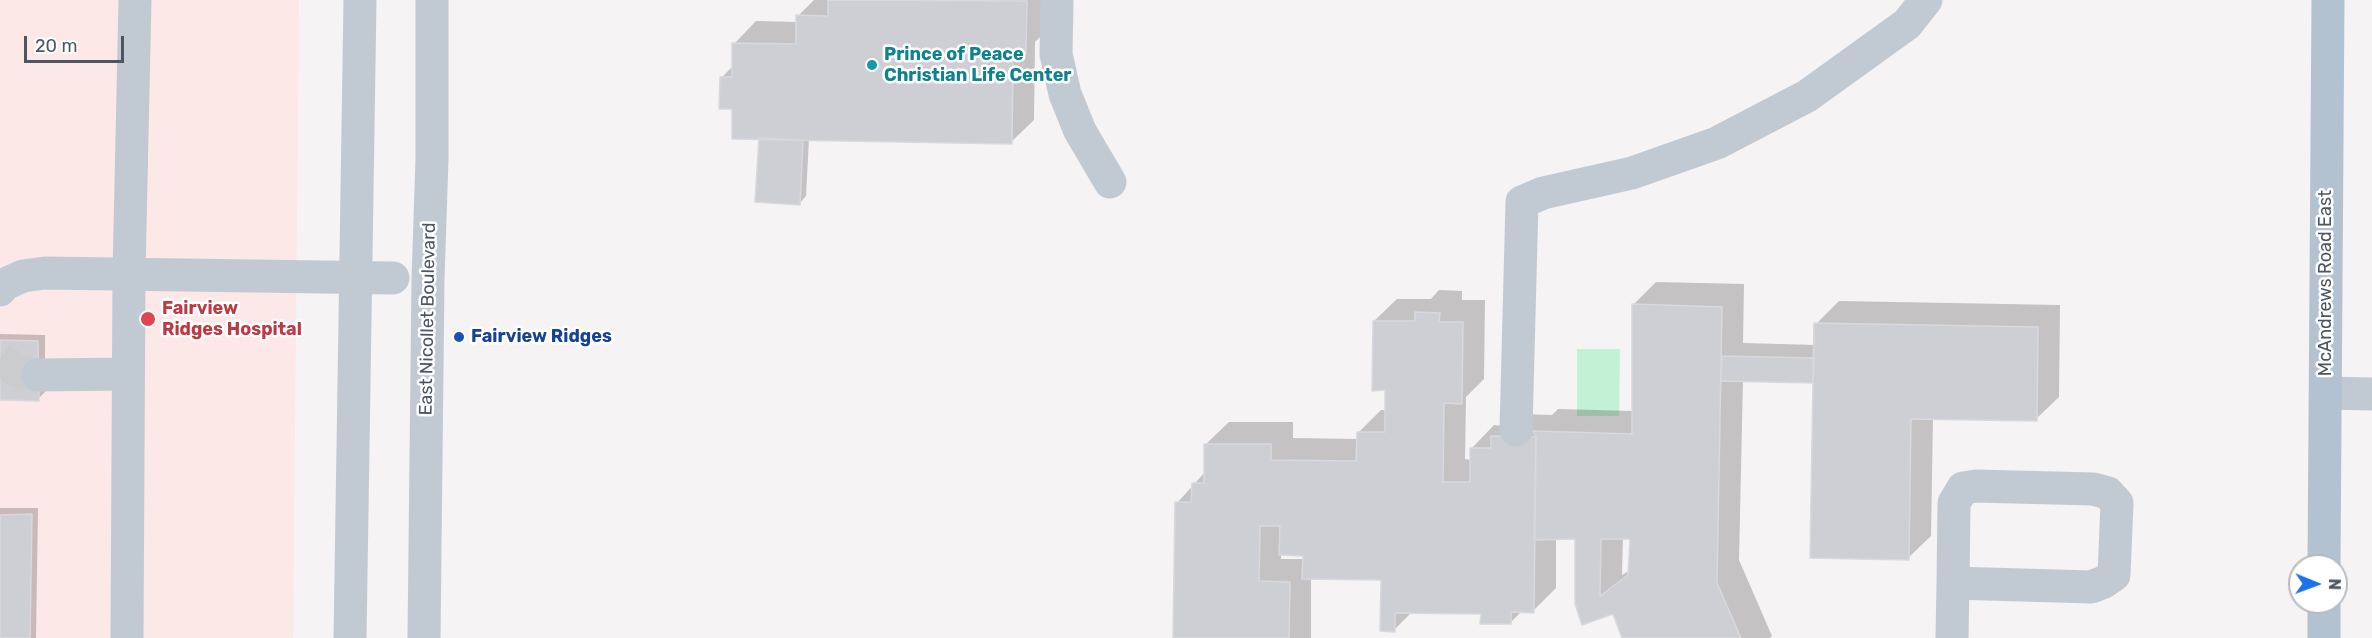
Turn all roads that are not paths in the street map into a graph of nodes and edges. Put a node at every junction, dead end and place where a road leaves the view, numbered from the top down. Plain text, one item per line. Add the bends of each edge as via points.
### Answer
1 (135, 0) edge
2 (360, 0) edge
3 (432, 0) edge
4 (1057, 0) edge
5 (1926, 0) edge
6 (2328, 0) edge
7 (1110, 182) dead end
8 (129, 274) junction
9 (357, 278) junction
10 (393, 278) dead end
11 (0, 290) edge
12 (128, 374) junction
13 (38, 375) tunnel mouth
14 (2326, 393) junction
15 (2372, 394) edge
16 (1516, 430) dead end
17 (2324, 554) edge
18 (1953, 583) junction
19 (2324, 614) edge
20 (127, 638) edge
21 (350, 638) edge
22 (424, 638) edge
23 (1952, 638) edge
24 (2324, 638) edge

1 - 8 street
2 - 9 street
3 - 22 street, East Nicollet Boulevard
4 - 7 street via 1056,54 1065,94 1080,131
5 - 16 street via 1906,24 1807,96 1717,142 1632,173 1543,193 1522,202
6 - 14 main road, McAndrews Road East
8 - 9 street
8 - 11 street via 45,273 23,276
8 - 12 street
9 - 10 street
9 - 21 street
12 - 13 street
12 - 20 street
14 - 15 street
14 - 17 main road, McAndrews Road East
18 - 18 street via 1954,503 1963,488 2093,489 2108,493 2117,503 2114,575 2103,582 2091,586
18 - 23 street
19 - 24 main road

